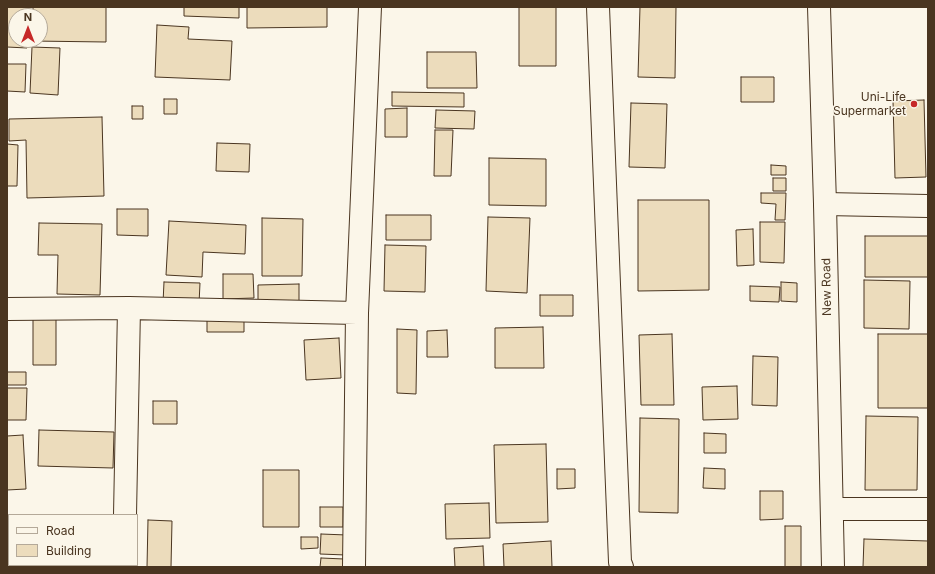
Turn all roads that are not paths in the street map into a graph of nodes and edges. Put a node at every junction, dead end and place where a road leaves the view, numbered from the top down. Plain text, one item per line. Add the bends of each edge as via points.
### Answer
1 (370, 7) edge
2 (598, 7) edge
3 (819, 7) edge
4 (826, 204) junction
5 (928, 206) edge
6 (129, 308) junction
7 (7, 309) edge
8 (357, 313) junction
9 (832, 509) junction
10 (928, 509) edge
11 (125, 514) edge
12 (354, 567) edge
13 (622, 567) edge
14 (833, 567) edge

1 - 8 street
2 - 13 street
3 - 4 street, New Road
4 - 5 street
4 - 9 street, New Road
6 - 7 street
6 - 8 street
6 - 11 street
8 - 12 street
9 - 10 street
9 - 14 street, New Road

